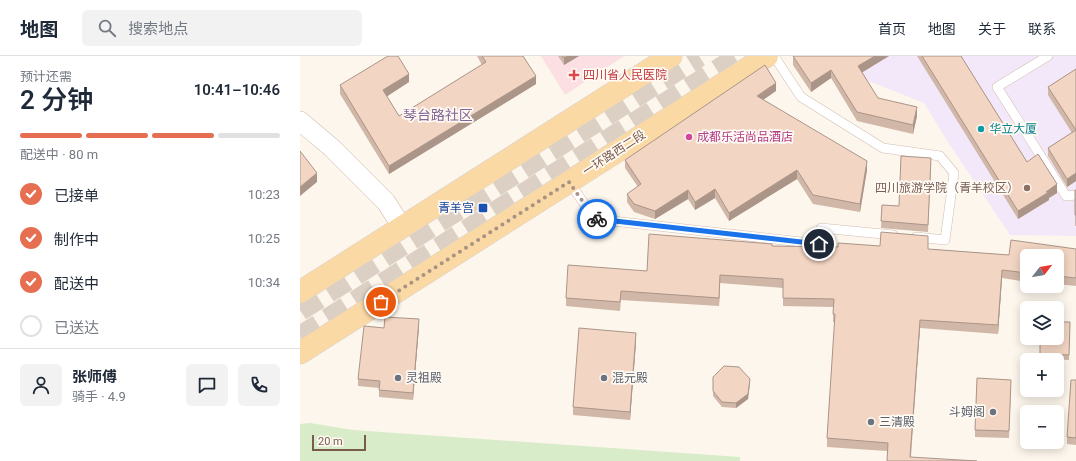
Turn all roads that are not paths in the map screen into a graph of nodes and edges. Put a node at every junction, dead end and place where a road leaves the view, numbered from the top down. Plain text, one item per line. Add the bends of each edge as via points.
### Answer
1 (671, 56) edge
2 (767, 56) edge
3 (774, 56) edge
4 (1048, 56) edge
5 (300, 121) edge
6 (569, 182) junction
7 (1076, 195) edge
8 (402, 227) junction
9 (300, 292) edge
10 (300, 353) edge

1 - 8 main road
2 - 6 main road, 一环路西二段
3 - 6 lane via 801,97 883,148 940,156 954,173 945,240 821,228 819,244 595,219
4 - 7 lane via 997,87 1066,196
5 - 8 street via 332,148 386,202
6 - 10 main road, 一环路西二段
8 - 9 main road

